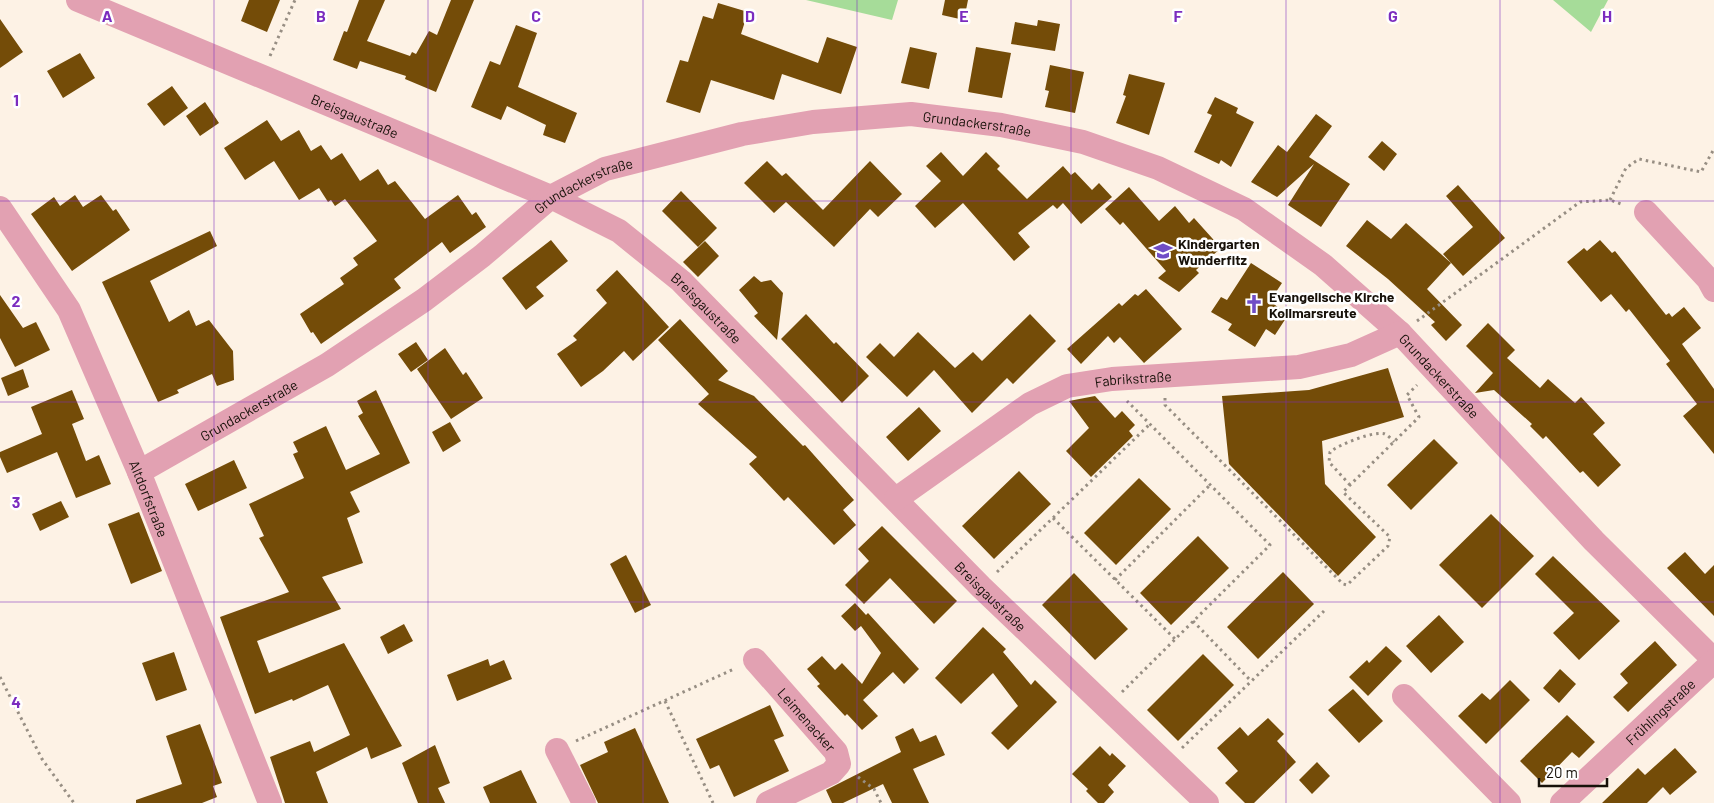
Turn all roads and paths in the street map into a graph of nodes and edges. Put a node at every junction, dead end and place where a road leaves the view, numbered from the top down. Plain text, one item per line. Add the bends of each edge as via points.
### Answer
1 (78, 0) edge
2 (295, 0) edge
3 (262, 75) junction
4 (1714, 149) edge
5 (551, 197) junction
6 (1610, 200) junction
7 (0, 208) edge
8 (1646, 212) joint
9 (1714, 290) edge
10 (1400, 333) junction
11 (1433, 369) junction
12 (1166, 376) junction
13 (1106, 380) junction
14 (1150, 424) junction
15 (1394, 442) junction
16 (139, 472) junction
17 (1210, 485) junction
18 (1350, 485) junction
19 (896, 499) junction
20 (1053, 518) junction
21 (1115, 580) junction
22 (981, 587) junction
23 (1324, 611) dead end
24 (1193, 621) junction
25 (1175, 639) junction
26 (756, 660) joint
27 (1714, 661) edge
28 (0, 677) edge
29 (1252, 681) junction
30 (1404, 696) dead end
31 (665, 701) junction
32 (1107, 706) junction
33 (557, 750) joint
34 (1167, 763) junction
35 (839, 764) junction
36 (74, 803) edge
37 (270, 803) edge
38 (584, 803) edge
39 (713, 803) edge
40 (768, 803) edge
41 (881, 803) edge
42 (1207, 803) edge
43 (1509, 803) edge
44 (1562, 803) edge

1 - 3 street, Breisgaustraße
2 - 3 path
3 - 5 street, Breisgaustraße
4 - 6 path via 1702,172 1639,160 1626,168
5 - 10 street, Grundackerstraße via 605,169 742,134 813,122 911,114 1001,125 1083,142 1158,168 1244,208 1323,265
5 - 16 street, Grundackerstraße via 424,300 327,365
5 - 19 street, Breisgaustraße via 619,231 681,281
6 - 8 path
6 - 10 path via 1580,202
7 - 16 street, Altdorfstraße via 69,310
8 - 9 street via 1708,279
10 - 11 street, Grundackerstraße
10 - 12 street, Fabrikstraße via 1350,355 1299,367
11 - 15 path via 1407,395 1419,417
11 - 27 street, Grundackerstraße via 1594,541
12 - 13 street, Fabrikstraße
12 - 18 path via 1164,405 1347,585 1388,546 1390,537 1343,492
13 - 14 path
13 - 19 street, Fabrikstraße via 1067,386 1030,404
14 - 17 path
14 - 20 path
15 - 18 path
15 - 18 path via 1386,434 1376,434 1330,452 1329,462
16 - 37 street, Altdorfstraße
17 - 21 path
17 - 24 path via 1270,545
19 - 22 street, Breisgaustraße
20 - 21 path
20 - 22 path
21 - 25 path
22 - 32 street, Breisgaustraße
23 - 29 path
24 - 25 path
24 - 29 path
25 - 32 path
26 - 31 path
26 - 35 street, Leimenacker via 836,752
27 - 44 street, Frühlingstraße
28 - 36 path via 42,759
29 - 34 path
30 - 43 street
31 - 33 path
31 - 39 path
32 - 34 street, Breisgaustraße
33 - 38 street
34 - 42 street, Breisgaustraße
35 - 40 street, Leimenacker via 831,773
35 - 41 path via 874,789

